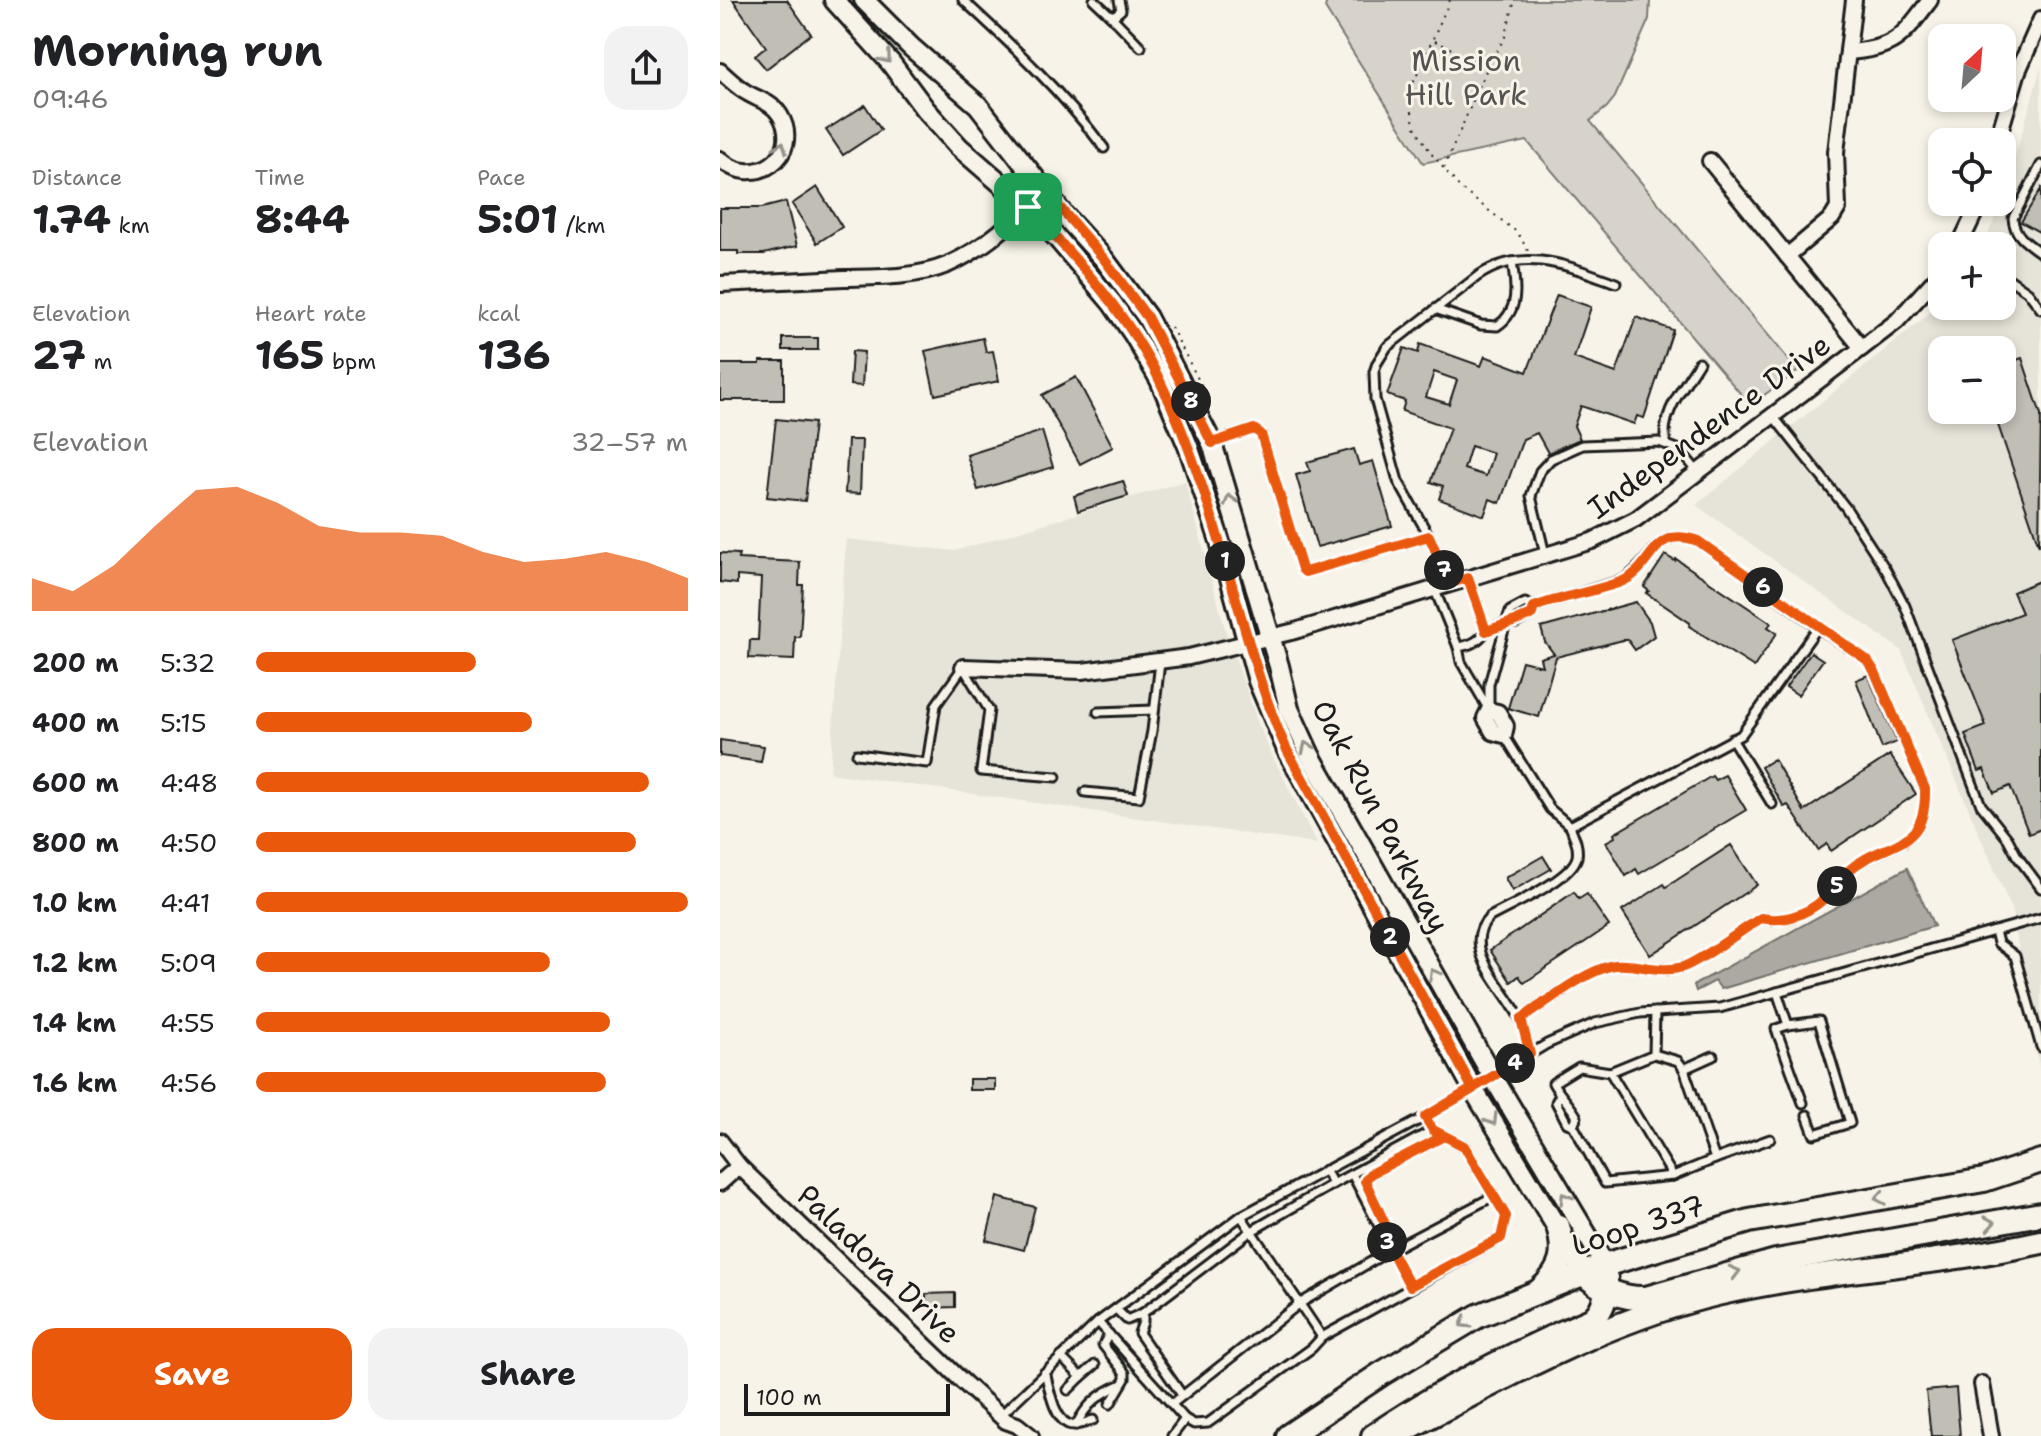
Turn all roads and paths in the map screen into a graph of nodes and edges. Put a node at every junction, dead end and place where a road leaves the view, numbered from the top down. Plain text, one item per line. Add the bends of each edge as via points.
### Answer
1 (834, 0) edge
2 (963, 0) edge
3 (1094, 0) edge
4 (1119, 0) edge
5 (1450, 0) edge
6 (1515, 0) edge
7 (1854, 0) edge
8 (1930, 0) edge
9 (873, 3) edge
10 (1110, 15) junction
11 (2041, 19) edge
12 (1434, 41) junction
13 (1141, 47) dead end
14 (1848, 52) junction
15 (1488, 66) junction
16 (720, 71) edge
17 (2001, 128) edge
18 (1104, 148) dead end
19 (720, 159) edge
20 (1710, 161) dead end
21 (2041, 165) edge
22 (1444, 169) junction
23 (1044, 189) junction
24 (1028, 207) junction
25 (2041, 253) edge
26 (1787, 256) junction
27 (1533, 259) junction
28 (1512, 262) junction
29 (1616, 283) dead end
30 (720, 284) edge
31 (2016, 284) edge
32 (1928, 288) edge
33 (1435, 309) junction
34 (2041, 309) edge
35 (1862, 348) junction
36 (1699, 362) dead end
37 (1773, 416) junction
38 (1212, 443) junction
39 (1666, 444) junction
40 (1697, 471) junction
41 (1429, 536) junction
42 (1545, 557) junction
43 (1468, 578) junction
44 (1450, 583) junction
45 (1434, 588) junction
46 (1534, 607) junction
47 (1506, 623) junction
48 (1818, 627) junction
49 (1486, 631) junction
50 (1271, 638) junction
51 (1249, 644) junction
52 (1458, 647) junction
53 (1160, 662) junction
54 (963, 667) junction
55 (1154, 710) junction
56 (1489, 710) junction
57 (1098, 712) dead end
58 (1504, 735) joint
59 (1732, 739) junction
60 (857, 754) dead end
61 (1056, 777) dead end
62 (1085, 792) dead end
63 (1772, 804) dead end
64 (1570, 826) junction
65 (2041, 888) edge
66 (2041, 918) edge
67 (1995, 931) junction
68 (1777, 992) junction
69 (1655, 1012) junction
70 (1521, 1019) junction
71 (1788, 1025) junction
72 (2041, 1047) edge
73 (1530, 1054) junction
74 (1654, 1054) junction
75 (1713, 1056) dead end
76 (1684, 1069) junction
77 (1610, 1072) junction
78 (1493, 1077) junction
79 (1473, 1089) junction
80 (1803, 1103) dead end
81 (1807, 1115) dead end
82 (1425, 1117) junction
83 (1433, 1130) junction
84 (1442, 1137) junction
85 (1770, 1139) dead end
86 (720, 1141) edge
87 (1715, 1159) junction
88 (2041, 1161) edge
89 (739, 1166) junction
90 (1325, 1170) junction
91 (1352, 1174) junction
92 (1673, 1176) junction
93 (720, 1183) edge
94 (1333, 1184) junction
95 (1494, 1196) junction
96 (2041, 1214) edge
97 (1241, 1216) junction
98 (1558, 1226) junction
99 (1250, 1232) junction
100 (1384, 1237) junction
101 (2041, 1242) edge
102 (1391, 1250) junction
103 (1595, 1270) junction
104 (1410, 1286) junction
105 (1606, 1289) junction
106 (1537, 1293) junction
107 (1299, 1304) junction
108 (1116, 1309) junction
109 (1143, 1313) junction
110 (1098, 1322) junction
111 (1109, 1334) junction
112 (1322, 1337) junction
113 (1061, 1357) junction
114 (1095, 1365) dead end
115 (1045, 1372) junction
116 (1081, 1377) junction
117 (1982, 1384) dead end
118 (1120, 1385) junction
119 (1068, 1390) dead end
120 (1182, 1395) junction
121 (1110, 1404) dead end
122 (1172, 1404) junction
123 (1003, 1418) junction
124 (1185, 1419) junction
125 (1093, 1420) dead end
126 (1076, 1425) junction
127 (1011, 1436) edge
128 (1031, 1436) edge
129 (1172, 1436) edge
130 (1288, 1436) edge
131 (1373, 1436) edge
132 (1396, 1436) edge
133 (1991, 1436) edge

1 -> 24 street, Oak Run Parkway via 959,147
2 - 18 lane via 1081,117
3 - 10 lane
4 - 10 lane via 1121,10
5 - 12 path
6 - 15 path via 1505,37
7 - 14 street
8 - 14 street via 1905,33 1877,50
9 - 23 street, Oak Run Parkway via 978,105
10 - 13 lane
11 - 17 street
12 - 15 path
12 - 22 path via 1409,93 1414,125
14 - 26 street via 1836,152 1838,208
15 - 22 path
19 -> 16 street via 737,171 757,172 774,163 786,137 776,110
20 - 26 street
21 - 25 lane via 2013,218 2021,238
22 - 27 path via 1461,189 1518,233
23 - 24 street
23 - 38 street, Oak Run Parkway via 1147,317
24 - 30 street via 976,250 924,272
24 - 51 street, Oak Run Parkway via 1112,303 1160,380 1199,474
26 - 35 street
27 - 28 lane
27 - 29 lane
28 - 33 lane via 1486,270
28 - 33 lane via 1515,299 1497,326
31 - 34 lane
32 - 35 street, Independence Drive
33 - 41 lane via 1387,347 1372,381 1398,481
35 - 37 street, Independence Drive
36 - 39 lane via 1665,421
37 - 40 street, Independence Drive
37 - 65 lane via 1846,508 1886,570 1905,606 1981,805
38 - 41 lane via 1254,429 1261,434 1305,572
50 -> 38 street, Oak Run Parkway
39 - 40 lane via 1680,450
39 - 42 lane via 1582,445 1551,459 1531,496
40 - 42 street, Independence Drive via 1622,527
41 - 44 lane
42 - 43 street, Independence Drive
43 - 44 street, Independence Drive
43 - 49 lane
44 - 45 street, Independence Drive
45 - 50 street, Independence Drive
45 - 52 lane
46 - 47 lane via 1532,614
46 - 47 lane via 1525,603 1510,611
46 - 48 lane via 1623,580 1653,550 1682,535
47 - 49 lane
47 - 56 lane via 1489,684
48 - 59 lane via 1741,735
48 - 70 lane via 1867,660 1875,672 1925,789 1921,823 1910,836 1848,871 1817,906 1777,921 1761,918 1684,967 1611,965 1553,994
49 - 52 lane via 1479,640
50 - 51 street, Independence Drive
78 -> 50 street, Oak Run Parkway via 1310,755 1289,709
51 - 53 street, Independence Drive
51 - 79 street, Oak Run Parkway via 1258,681 1287,750
52 - 56 lane
53 - 54 street, Independence Drive via 1082,671
53 - 55 lane
54 - 60 lane via 936,705 927,763
54 - 61 lane via 989,710 981,771
55 - 57 lane
55 - 62 lane via 1139,797
56 - 58 street via 1498,712 1506,726
58 - 64 lane via 1550,809
59 - 63 lane
59 - 64 lane
64 - 70 lane via 1577,851 1574,865 1490,917 1478,935 1486,964
66 - 67 lane
67 - 68 lane
67 - 72 lane via 1998,943 2015,956
68 - 69 lane via 1720,1008
68 - 71 lane
69 - 73 lane via 1579,1029
69 - 74 lane
70 - 73 lane
71 - 80 lane via 1776,1029
71 - 81 lane via 1819,1021 1850,1123 1814,1134
73 - 78 lane
74 - 76 lane via 1678,1061
74 - 77 lane
75 - 76 lane
76 - 87 lane
77 - 92 lane
77 - 92 lane via 1579,1067 1553,1083 1577,1117 1573,1125 1605,1183
78 - 79 lane
103 -> 78 street, Oak Run Parkway
79 - 82 lane
79 -> 98 street, Oak Run Parkway
82 - 83 lane
82 - 90 lane
83 - 84 lane
83 - 91 lane
84 - 95 lane via 1464,1146
84 - 100 lane via 1365,1181 1385,1224
85 - 87 lane
86 - 89 street, Paladora Drive
87 - 92 lane
88 -> 103 main road, Loop 337 via 1984,1180 1749,1221
89 - 93 street
89 - 123 street, Paladora Drive
90 - 94 lane
90 - 97 lane
91 - 94 lane
91 - 100 lane
94 - 99 lane
95 - 102 lane
95 - 104 lane via 1506,1216 1501,1238
105 -> 96 main road via 1646,1298 1776,1261
97 - 99 lane
97 - 108 lane
98 - 103 street, Oak Run Parkway
98 - 106 main road via 1562,1263
99 - 107 lane
99 - 109 lane
100 - 102 lane
101 - 132 main road via 1717,1294 1628,1323 1528,1365
102 - 104 lane
102 - 107 lane
103 - 105 main road
103 - 106 main road, Loop 337
104 - 112 lane
105 - 131 main road via 1601,1313 1591,1320 1481,1371
106 -> 130 main road, Loop 337 via 1478,1316
107 - 112 lane
107 - 120 lane
108 - 109 lane via 1127,1320
108 - 110 lane
109 - 120 lane via 1139,1333
110 - 111 lane
110 - 113 lane
111 - 118 lane via 1103,1345 1125,1373
111 - 122 lane
112 - 124 lane via 1208,1423
113 - 115 lane
113 - 116 lane
114 - 116 lane
115 - 123 lane
115 - 126 lane via 1059,1416
116 - 119 lane
117 - 133 street
118 - 121 lane
118 - 126 lane via 1101,1393
120 - 122 lane
122 - 124 lane
123 - 127 street, Paladora Drive
123 - 128 street, Paladora Drive
124 - 129 lane
125 - 126 lane

